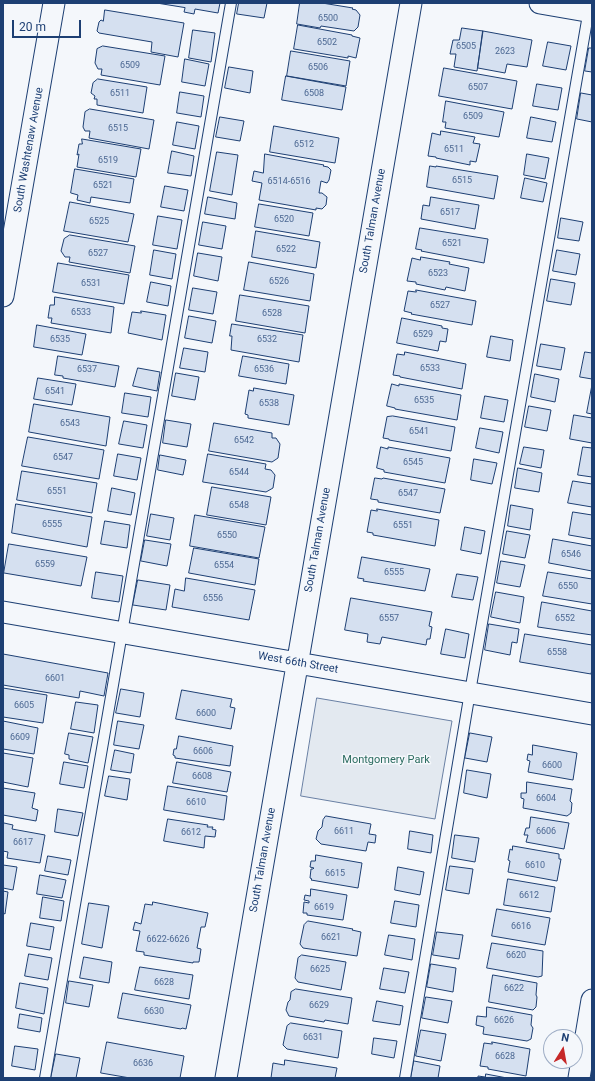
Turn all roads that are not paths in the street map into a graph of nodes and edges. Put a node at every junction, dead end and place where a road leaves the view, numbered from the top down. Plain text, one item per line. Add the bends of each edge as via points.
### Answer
1 (54, 3) edge
2 (231, 3) edge
3 (411, 3) edge
4 (540, 3) edge
5 (590, 9) edge
6 (3, 296) edge
7 (3, 612) edge
8 (122, 632) junction
9 (297, 663) junction
10 (470, 692) junction
11 (592, 714) edge
12 (592, 1000) edge
13 (45, 1078) edge
14 (226, 1078) edge
15 (404, 1078) edge
16 (578, 1078) edge

1 - 6 street, South Washtenaw Avenue
2 - 8 lane
3 - 9 street, South Talman Avenue
4 - 5 street
5 - 10 lane
7 - 8 street, West 66th Street
8 - 9 street, West 66th Street
8 - 13 lane
9 - 10 street, West 66th Street
9 - 14 street, South Talman Avenue
10 - 11 street, West 66th Street
10 - 15 lane
12 - 16 street

